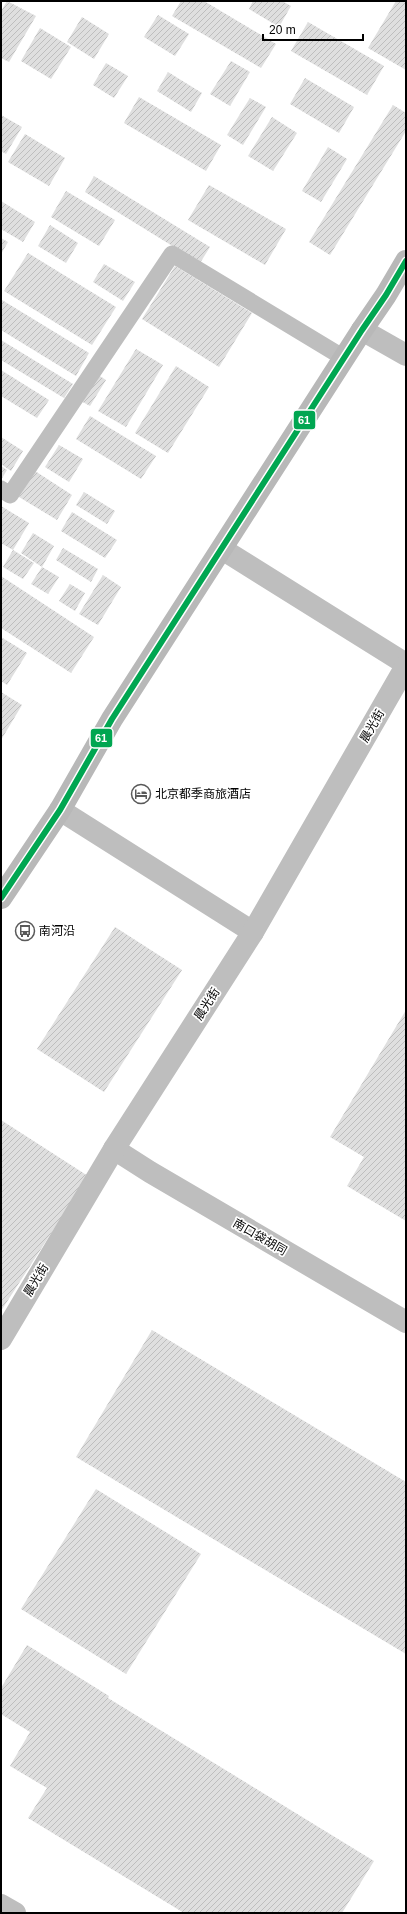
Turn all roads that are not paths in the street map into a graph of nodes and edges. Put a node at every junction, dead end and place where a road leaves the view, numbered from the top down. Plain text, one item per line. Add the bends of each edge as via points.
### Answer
1 (406, 261) edge
2 (362, 330) junction
3 (406, 355) edge
4 (344, 358) junction
5 (1, 489) edge
6 (222, 549) junction
7 (406, 665) edge
8 (60, 810) junction
9 (1, 898) edge
10 (253, 932) junction
11 (114, 1149) junction
12 (406, 1322) edge
13 (1, 1338) edge
14 (1, 1905) edge
15 (15, 1913) edge

1 - 2 main road
2 - 3 street
2 - 4 main road
4 - 5 lane via 172,254 10,495
4 - 6 main road
6 - 7 street
6 - 8 main road via 112,719
7 - 10 street, 晨光街
8 - 9 main road
8 - 10 street
10 - 11 street, 晨光街
11 - 12 street, 南口袋胡同
11 - 13 street, 晨光街
14 - 15 street

